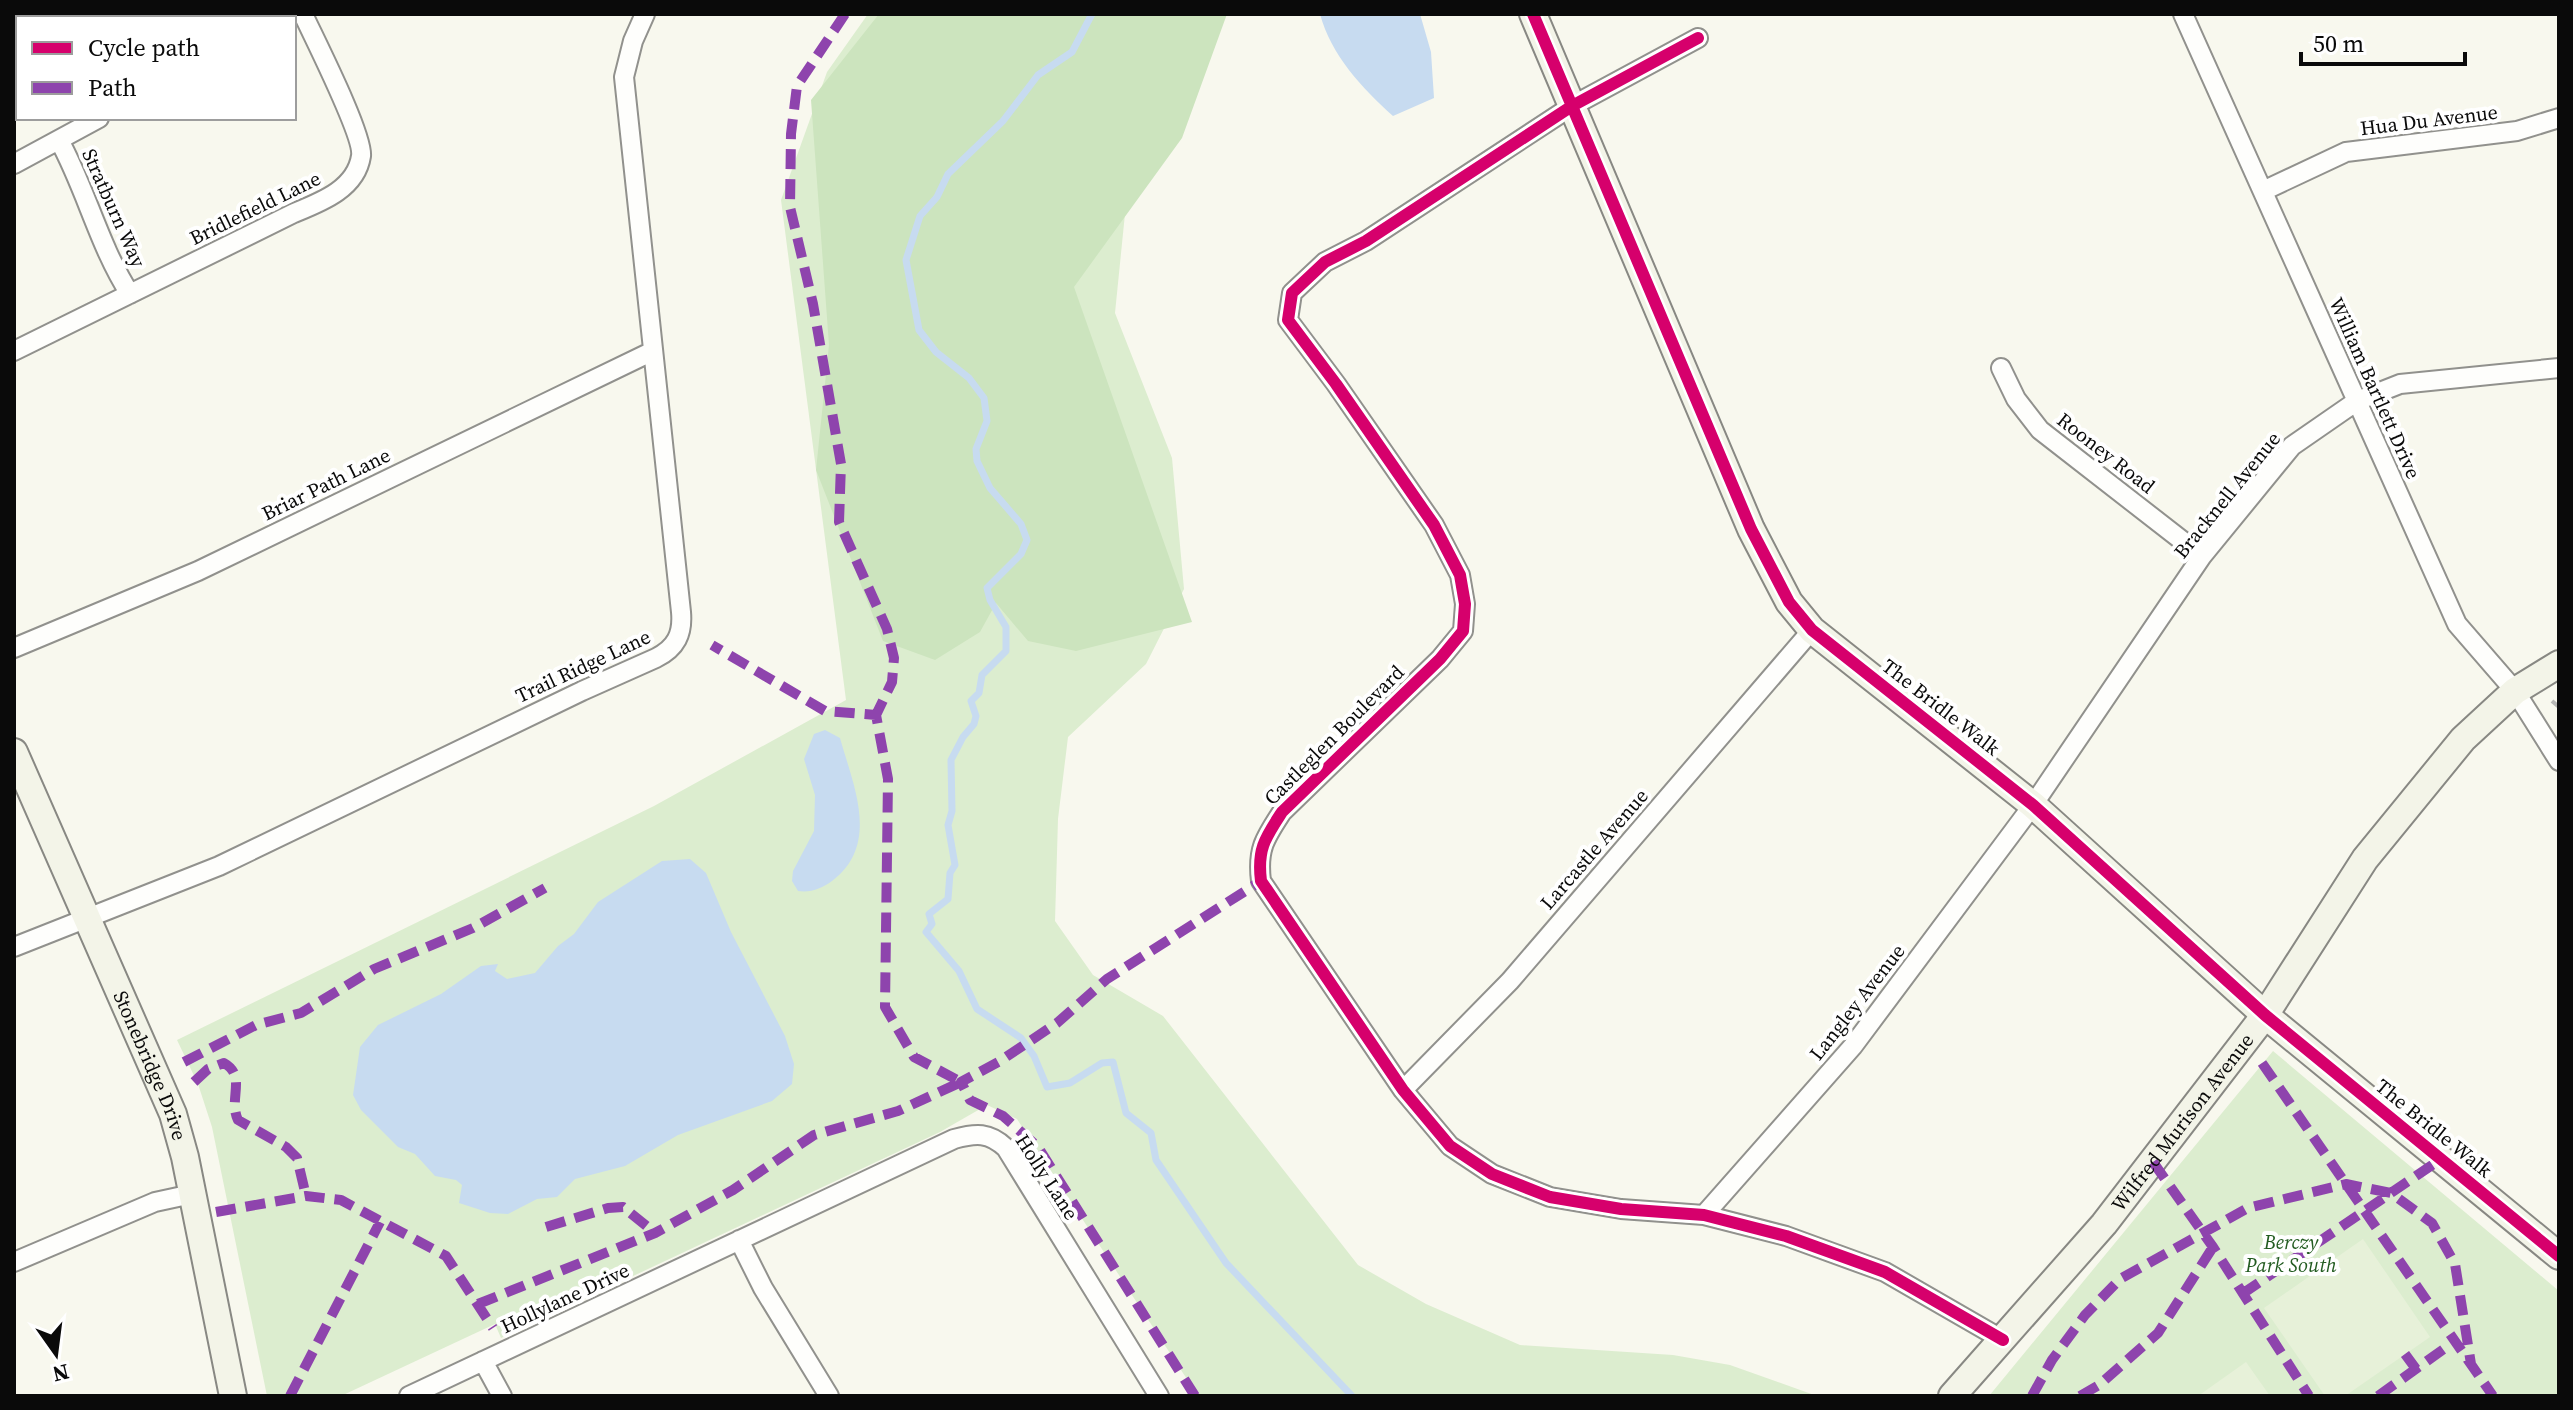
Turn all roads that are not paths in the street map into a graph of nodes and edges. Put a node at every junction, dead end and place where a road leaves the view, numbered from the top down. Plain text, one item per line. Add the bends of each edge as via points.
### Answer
1 (303, 14) edge
2 (645, 14) edge
3 (1533, 14) edge
4 (2183, 14) edge
5 (1698, 38) dead end
6 (1572, 106) junction
7 (2559, 118) edge
8 (95, 120) edge
9 (59, 140) junction
10 (14, 164) edge
11 (2263, 191) junction
12 (130, 294) junction
13 (14, 351) edge
14 (653, 351) junction
15 (2001, 368) dead end
16 (2559, 368) edge
17 (2357, 401) junction
18 (2202, 556) junction
19 (1812, 630) junction
20 (14, 648) edge
21 (2559, 664) edge
22 (2515, 691) junction
23 (14, 752) edge
24 (2559, 761) edge
25 (2033, 805) junction
26 (87, 917) junction
27 (14, 947) edge
28 (2265, 1015) junction
29 (1403, 1090) junction
30 (192, 1194) junction
31 (1704, 1215) junction
32 (739, 1240) junction
33 (2559, 1256) edge
34 (14, 1262) edge
35 (2003, 1340) junction
36 (483, 1361) junction
37 (233, 1396) edge
38 (409, 1396) edge
39 (502, 1396) edge
40 (829, 1396) edge
41 (1159, 1396) edge
42 (1952, 1396) edge

1 - 12 street, Bridlefield Lane via 342,97 361,154 353,176 331,198
2 - 14 street, Trail Ridge Lane via 624,77
3 - 6 street, The Bridle Walk
4 - 11 street, William Bartlett Drive
5 - 6 street, Castleglen Boulevard
6 - 19 street, The Bridle Walk via 1751,529 1789,602
6 - 29 street, Castleglen Boulevard via 1366,241 1325,262 1292,293 1288,320 1434,525 1460,575 1465,604 1463,631 1282,812 1264,839 1259,859 1261,881
7 - 11 street, Hua Du Avenue via 2517,131 2346,152
8 - 9 street, Stratburn Way
9 - 10 street, Stratburn Way
9 - 12 street, Stratburn Way
11 - 17 street, William Bartlett Drive
12 - 13 street, Bridlefield Lane
14 - 20 street, Briar Path Lane via 186,576
14 - 26 street, Trail Ridge Lane via 682,625 672,647 245,855
15 - 18 street, Rooney Road via 2040,430
16 - 17 street, Bracknell Avenue via 2400,384
17 - 18 street, Bracknell Avenue via 2292,446
17 - 22 street, William Bartlett Drive via 2457,624
18 - 25 street, Bracknell Avenue
19 - 25 street, The Bridle Walk
19 - 29 street, Larcastle Avenue via 1510,981
21 - 22 street, Wilfred Murison Avenue
22 - 24 street, William Bartlett Drive
22 - 28 street, Wilfred Murison Avenue via 2463,739 2365,859
23 - 26 street, Stonebridge Drive
25 - 28 street, The Bridle Walk
25 - 31 street, Langley Avenue via 1853,1046
26 - 27 street, Trail Ridge Lane
26 - 30 street, Stonebridge Drive via 173,1114
28 - 33 street, The Bridle Walk
28 - 35 street, Wilfred Murison Avenue via 2104,1224
29 - 31 street, Castleglen Boulevard via 1450,1146 1492,1174 1550,1197
30 - 34 street via 155,1202
30 - 37 street, Stonebridge Drive
31 - 35 street, Castleglen Boulevard via 1786,1236 1885,1272
32 - 36 street, Hollylane Drive
32 - 40 street
32 - 41 street, Holly Lane via 954,1139 995,1137
35 - 42 street, Wilfred Murison Avenue
36 - 38 street, Hollylane Drive
36 - 39 street

